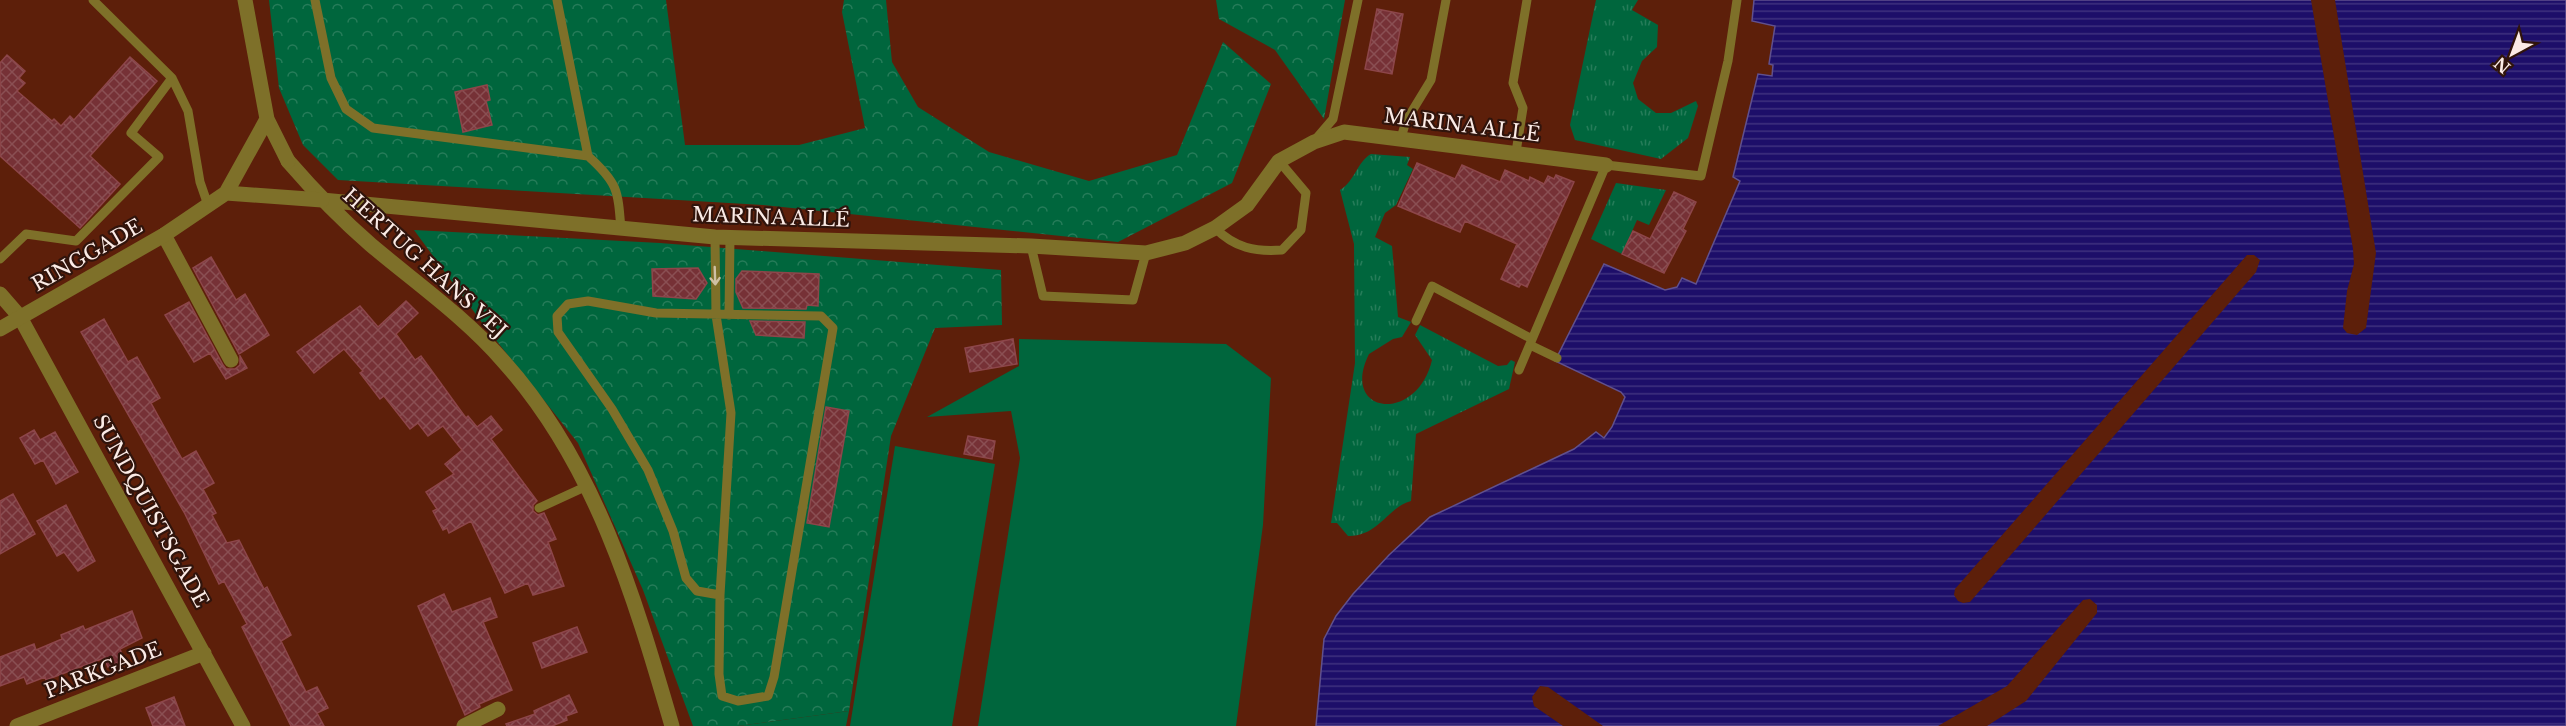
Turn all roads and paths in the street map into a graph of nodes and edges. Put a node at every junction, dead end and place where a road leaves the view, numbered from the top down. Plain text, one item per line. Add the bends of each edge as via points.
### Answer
1 (93, 0) edge
2 (245, 0) edge
3 (315, 0) edge
4 (557, 0) edge
5 (1358, 0) edge
6 (1446, 0) edge
7 (1527, 0) edge
8 (1737, 0) edge
9 (172, 78) junction
10 (267, 119) junction
11 (1401, 138) junction
12 (1314, 142) junction
13 (1516, 152) junction
14 (588, 156) junction
15 (1279, 161) junction
16 (1606, 165) junction
17 (226, 193) junction
18 (322, 200) junction
19 (208, 205) junction
20 (1215, 228) junction
21 (621, 230) junction
22 (164, 235) junction
23 (723, 237) junction
24 (1031, 246) junction
25 (1146, 253) junction
26 (0, 259) edge
27 (0, 294) edge
28 (716, 315) junction
29 (729, 315) junction
30 (20, 317) junction
31 (1416, 321) dead end
32 (0, 329) edge
33 (1531, 342) junction
34 (1557, 357) dead end
35 (231, 360) dead end
36 (1519, 370) dead end
37 (587, 486) junction
38 (539, 508) dead end
39 (720, 595) junction
40 (204, 653) junction
41 (498, 709) dead end
42 (17, 726) edge
43 (243, 726) edge
44 (464, 726) edge
45 (672, 726) edge

1 - 9 lane
2 - 10 street, HERTUG HANS VEJ
3 - 14 lane via 331,78 346,109 372,128
4 - 14 lane
5 - 12 lane, MARINA ALLÉ via 1333,119
6 - 11 lane via 1431,80 1406,121
7 - 13 lane via 1513,82 1523,108
8 - 16 lane, MARINA ALLÉ via 1728,61 1701,176
9 - 19 lane via 188,111 200,182
9 - 26 lane via 131,133 159,157 76,241 26,234
10 - 17 street, RINGGADE
10 - 18 street, HERTUG HANS VEJ via 288,161
11 - 12 street, MARINA ALLÉ via 1344,132
11 - 13 street, MARINA ALLÉ
12 - 15 street, MARINA ALLÉ
13 - 16 street, MARINA ALLÉ
14 - 21 lane via 608,174 619,193
15 - 20 street, MARINA ALLÉ via 1247,205
15 - 20 lane via 1306,193 1301,230 1282,250 1255,252 1222,236
16 - 33 lane
17 - 18 street
17 - 19 street, RINGGADE
18 - 21 street, MARINA ALLÉ
18 - 37 street, HERTUG HANS VEJ via 450,309 504,361 546,412
19 - 22 street, RINGGADE
20 - 25 street, MARINA ALLÉ via 1185,243
21 - 23 street, MARINA ALLÉ
22 - 30 street, RINGGADE
22 - 35 street, RINGGADE
23 - 24 street, MARINA ALLÉ
23 -> 28 lane
23 - 29 lane
24 - 25 street, MARINA ALLÉ
24 - 25 lane via 1043,296 1133,300
27 - 30 street, SUNDQUISTSGADE
28 - 29 lane
28 - 39 lane via 731,413
28 - 39 lane via 656,313 588,301 568,304 557,316 558,332 612,409 648,470 673,531 686,578 697,591
29 - 39 lane via 821,316 833,328 768,696 738,700 722,696 718,674
30 - 32 street, RINGGADE
30 - 40 street, SUNDQUISTSGADE
31 - 33 lane via 1432,286
33 - 34 lane
33 - 36 lane
37 - 38 lane
37 - 45 street, HERTUG HANS VEJ via 624,570
40 - 42 street, PARKGADE
40 - 43 street, SUNDQUISTSGADE
41 - 44 street

